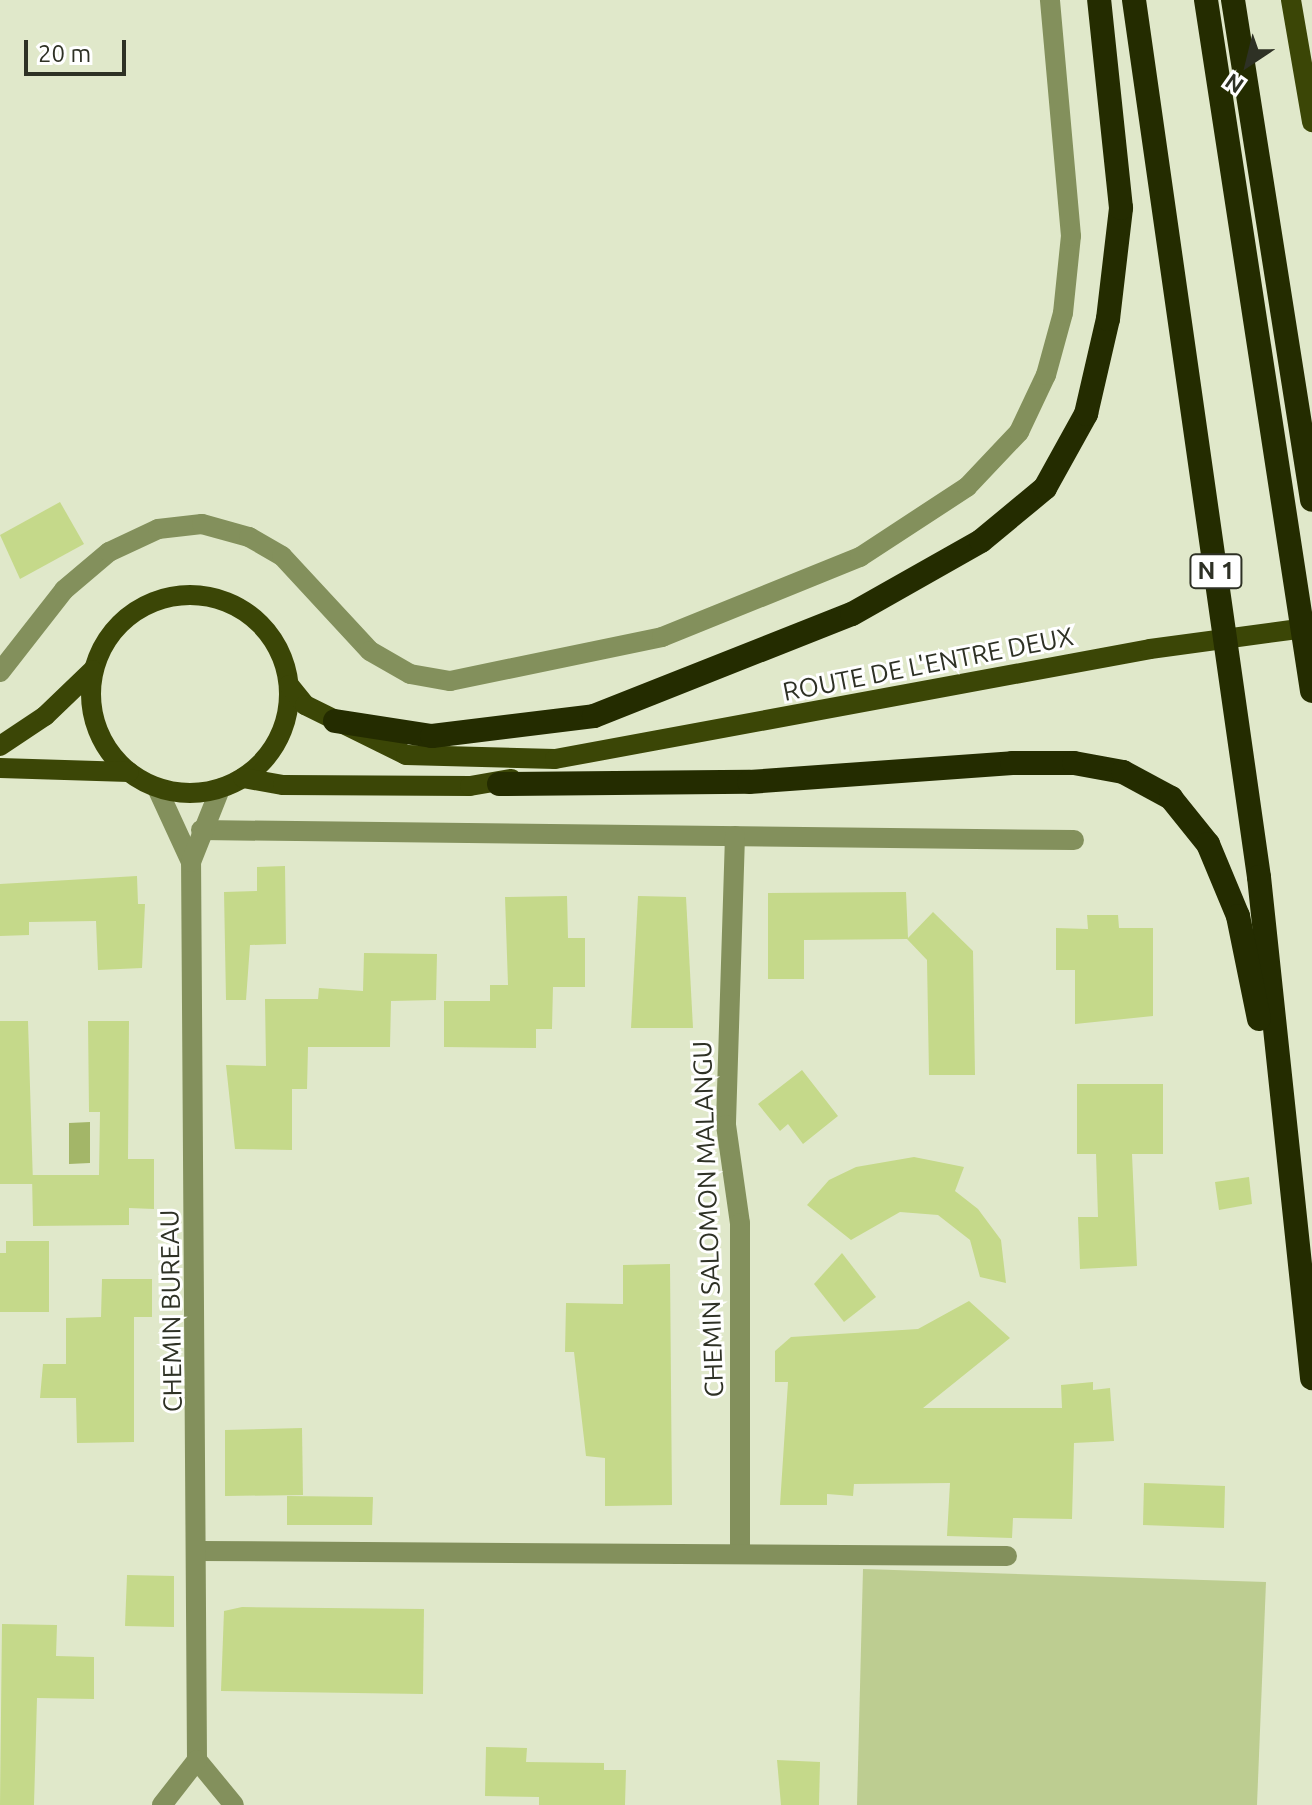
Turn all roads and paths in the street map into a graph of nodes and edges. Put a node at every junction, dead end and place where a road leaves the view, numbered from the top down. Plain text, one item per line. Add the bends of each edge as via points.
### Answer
1 (1050, 0) edge
2 (1099, 0) edge
3 (1134, 0) edge
4 (1206, 0) edge
5 (1233, 0) edge
6 (1291, 0) edge
7 (1312, 122) edge
8 (1312, 500) edge
9 (1312, 627) edge
10 (93, 670) junction
11 (0, 672) edge
12 (289, 685) junction
13 (1312, 691) edge
14 (335, 721) junction
15 (0, 746) edge
16 (555, 759) junction
17 (0, 768) edge
18 (129, 772) junction
19 (243, 778) junction
20 (499, 784) junction
21 (157, 788) junction
22 (220, 789) junction
23 (201, 830) junction
24 (735, 836) junction
25 (1074, 840) dead end
26 (191, 862) junction
27 (1285, 1143) junction
28 (1312, 1378) edge
29 (199, 1551) junction
30 (740, 1553) junction
31 (1007, 1556) dead end
32 (197, 1760) junction
33 (162, 1805) edge
34 (234, 1805) edge

1 - 11 street via 1071,236 1063,313 1046,375 1019,432 967,487 860,557 662,637 450,681 410,674 370,651 282,556 249,537 202,524 158,529 109,552 64,590
2 - 14 highway via 1121,208 1108,319 1086,414 1045,488 981,541 852,614 594,716 432,736
3 - 27 highway, N 1 via 1259,877
4 - 13 highway
5 - 8 highway
6 - 7 main road
9 - 16 main road, ROUTE DE L'ENTRE DEUX via 1150,649
10 - 12 main road via 106,639 131,613 162,598 197,595 231,603 259,623 280,652
10 - 15 main road
10 - 18 main road via 91,708 104,744
12 - 14 main road, ROUTE DE L'ENTRE DEUX via 305,705
12 - 19 main road via 286,721 275,743
14 - 16 main road, ROUTE DE L'ENTRE DEUX via 406,755
16 - 20 main road, ROUTE DE L'ENTRE DEUX
17 - 18 main road
18 - 21 main road
19 - 20 main road, ROUTE DE L'ENTRE DEUX via 283,785
19 - 22 main road
20 - 27 highway via 749,782 1012,763 1074,763 1123,772 1171,798 1208,844 1238,916
21 - 22 main road via 189,794
21 - 26 street, CHEMIN BUREAU
22 - 23 street, CHEMIN BUREAU
23 - 24 street
23 - 26 street, CHEMIN BUREAU
24 - 25 street
24 - 30 street, CHEMIN SALOMON MALANGU via 726,1125 740,1223
26 - 29 street, CHEMIN BUREAU
27 - 28 highway, N 1
29 - 30 street
29 - 32 street, CHEMIN BUREAU
30 - 31 street
32 - 33 street
32 - 34 street

